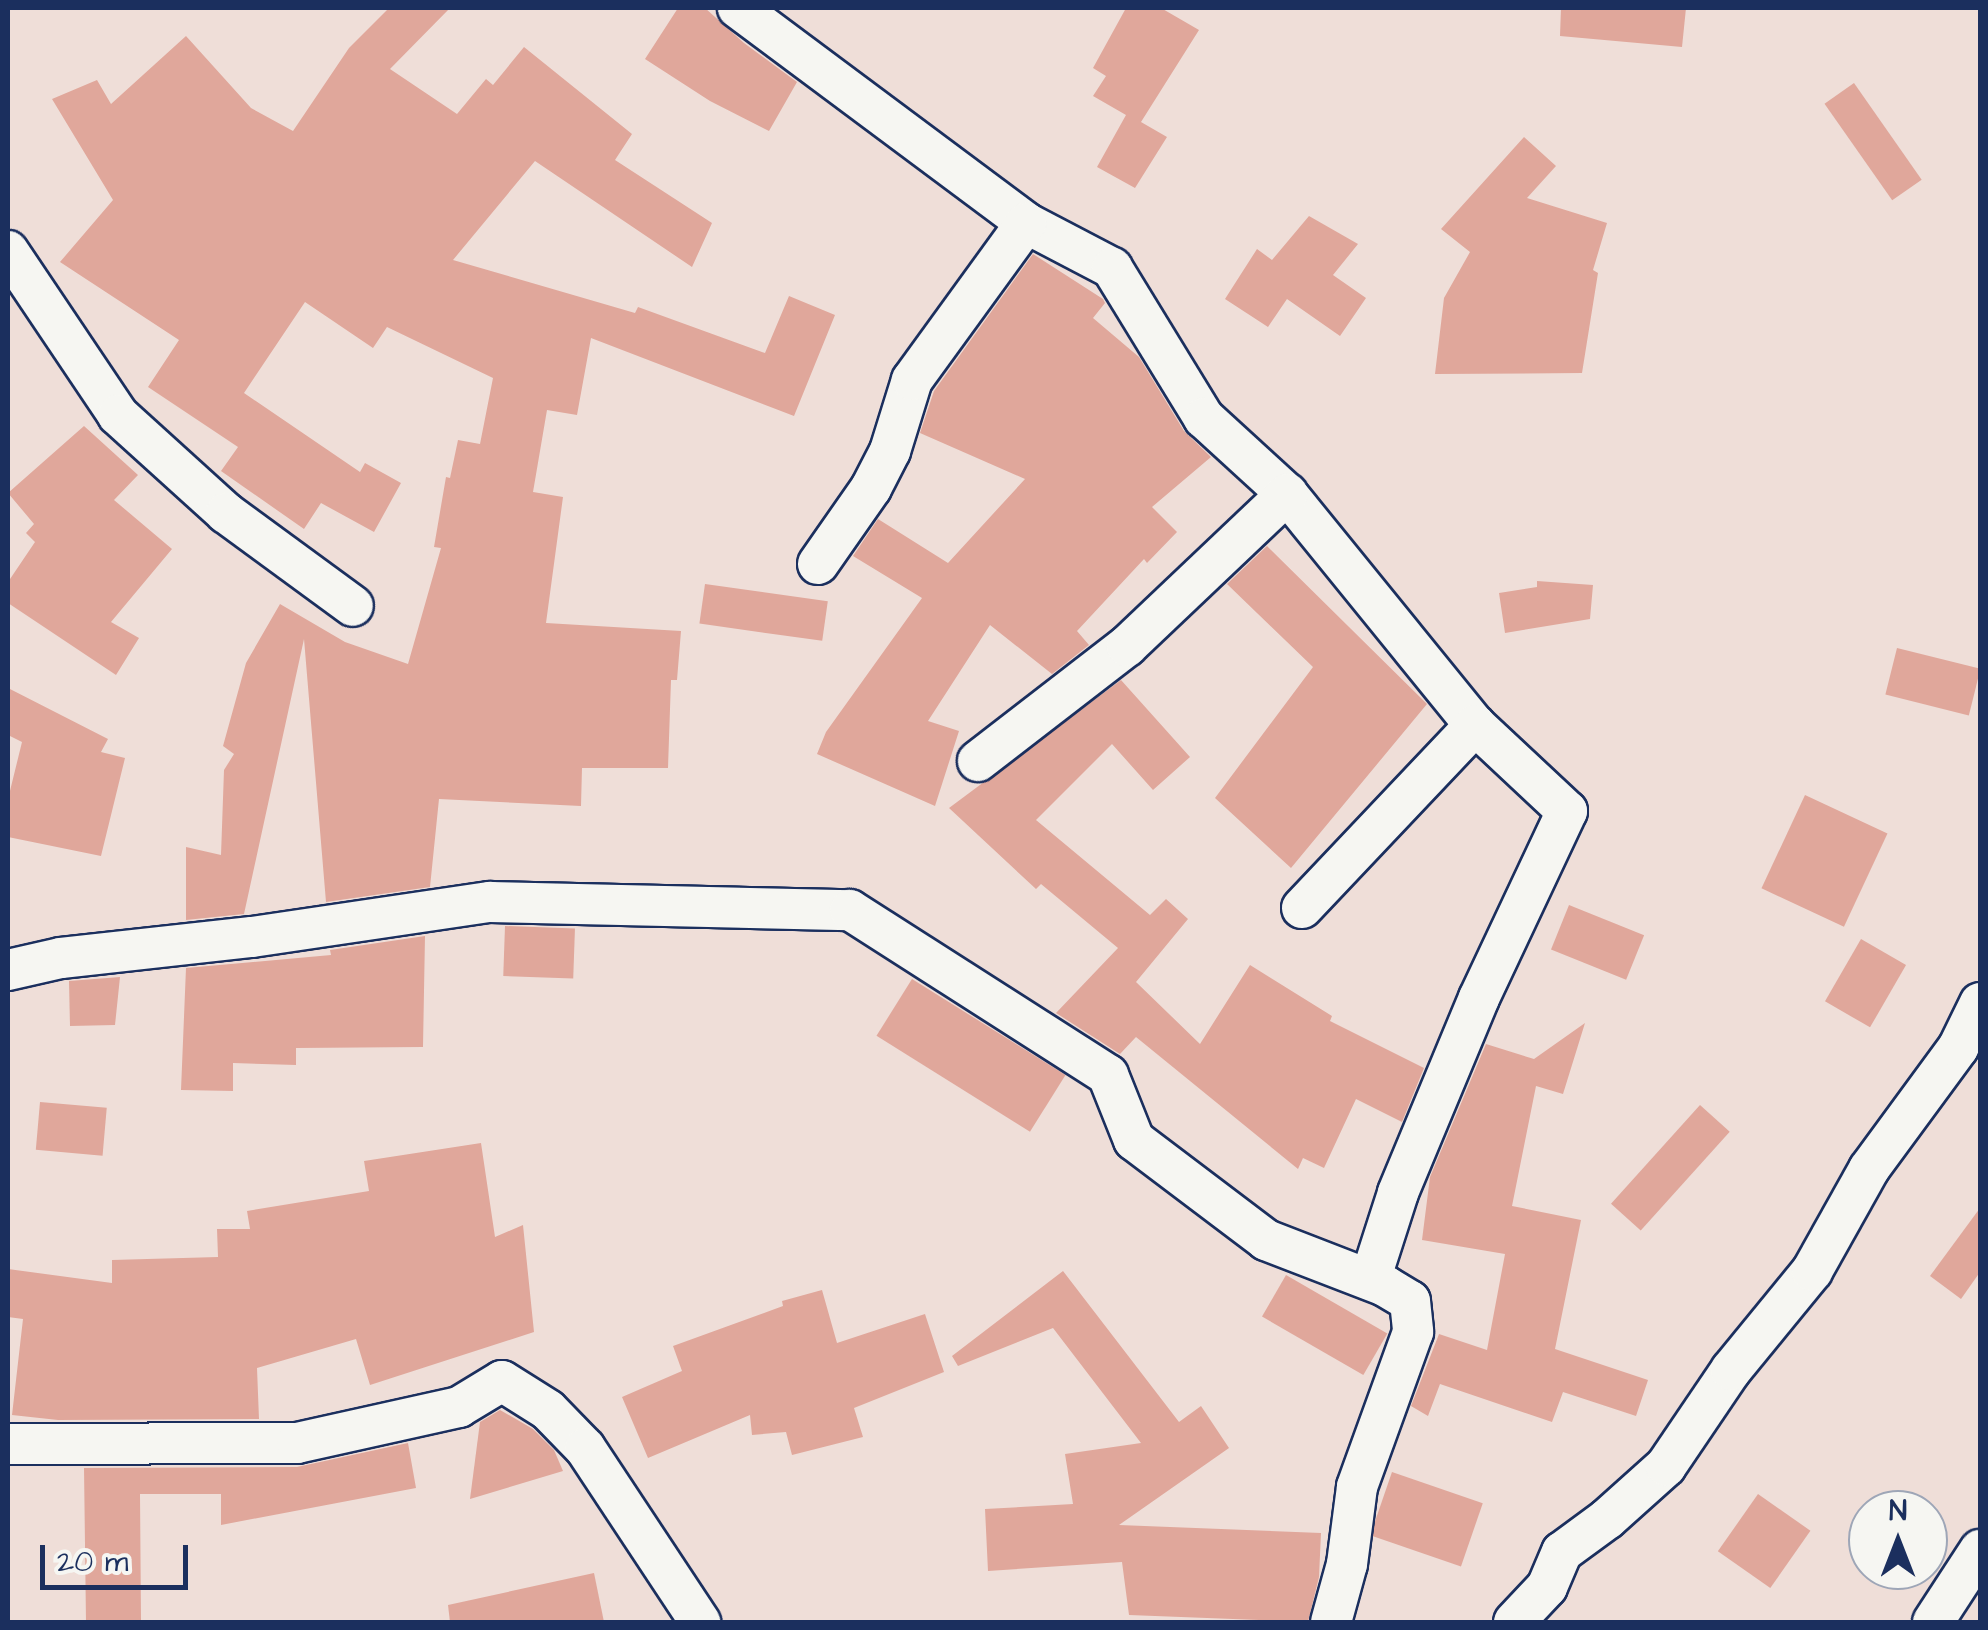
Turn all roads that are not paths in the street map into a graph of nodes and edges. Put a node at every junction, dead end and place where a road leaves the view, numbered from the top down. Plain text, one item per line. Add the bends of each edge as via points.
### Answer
1 (738, 8) edge
2 (1026, 223) junction
3 (8, 251) edge
4 (1287, 494) junction
5 (818, 564) dead end
6 (353, 606) dead end
7 (1475, 725) junction
8 (978, 761) dead end
9 (1302, 908) dead end
10 (8, 970) edge
11 (1980, 1003) edge
12 (1370, 1280) junction
13 (8, 1444) edge
14 (1980, 1550) edge
15 (700, 1622) edge
16 (1331, 1622) edge
17 (1514, 1622) edge
18 (1934, 1622) edge

1 - 2 street
2 - 4 street via 1112,268 1204,418
2 - 5 street via 912,380 884,463
3 - 6 street via 118,416 226,512
4 - 7 street
4 - 8 street via 1127,646
7 - 9 street
7 - 12 street via 1567,811 1471,1016
10 - 12 street via 490,902 850,910 1108,1075 1134,1140 1266,1240
11 - 17 street via 1958,1048 1869,1168 1812,1270 1731,1370 1666,1466 1562,1552 1547,1587
12 - 16 street via 1410,1301 1412,1332 1357,1487
13 - 15 street via 298,1444 459,1407 502,1381 548,1410 585,1448
14 - 18 street

